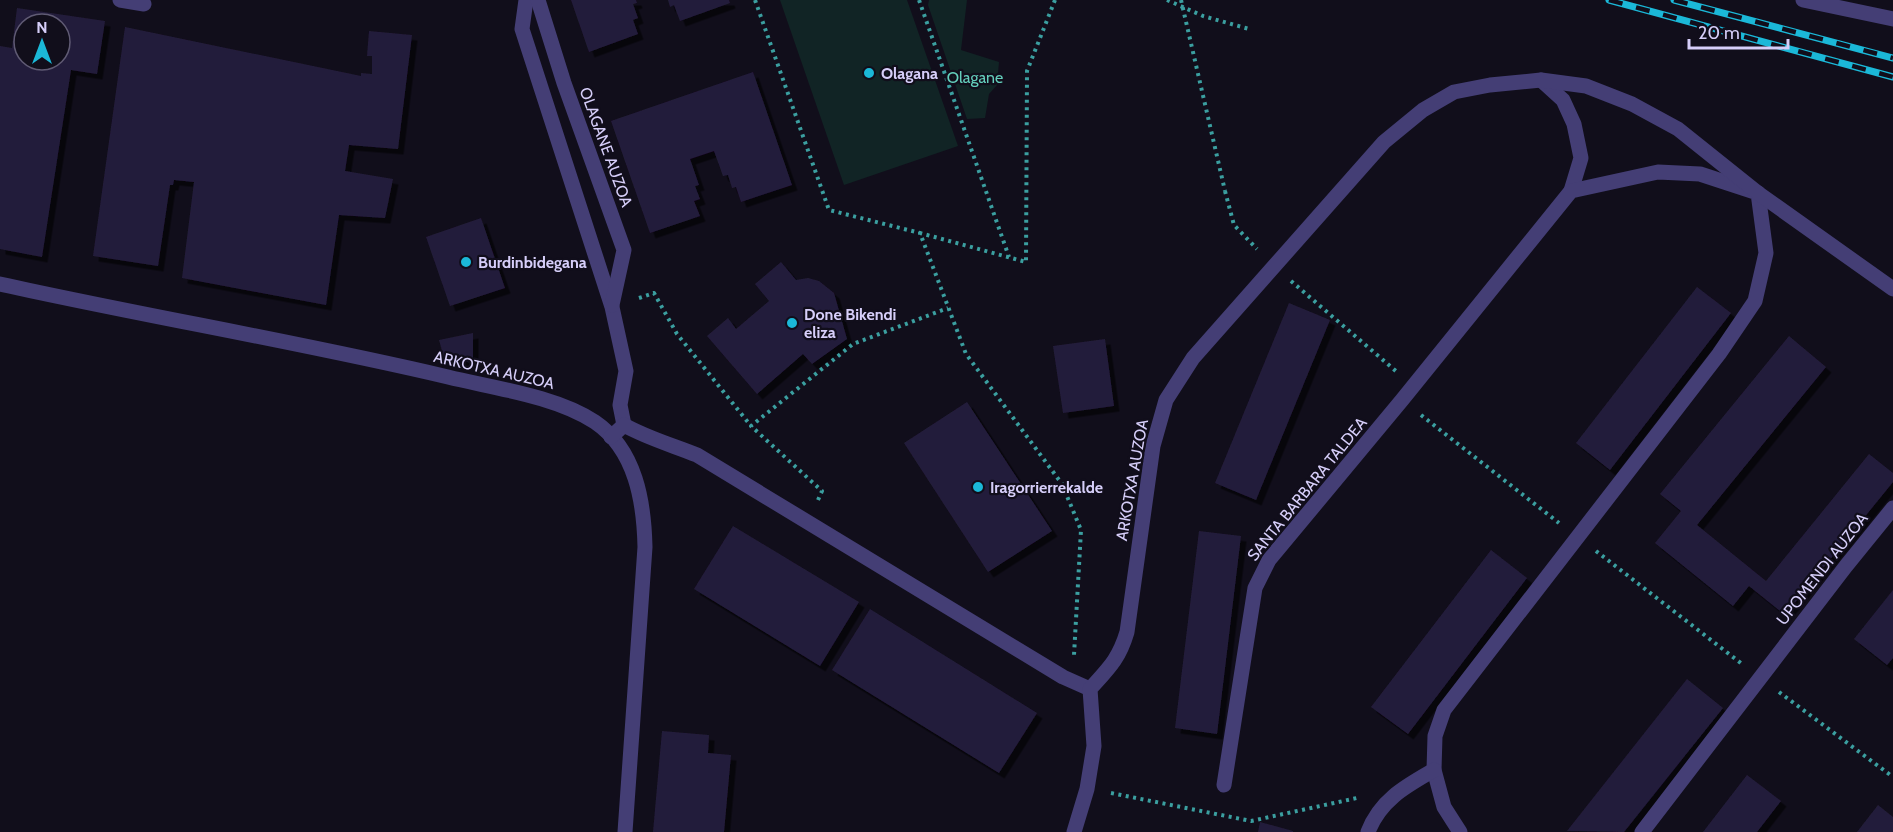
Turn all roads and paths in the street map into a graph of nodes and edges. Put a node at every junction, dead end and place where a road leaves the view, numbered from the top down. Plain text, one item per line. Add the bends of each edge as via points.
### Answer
1 (120, 0) edge
2 (526, 0) edge
3 (538, 0) edge
4 (755, 0) edge
5 (919, 0) edge
6 (1055, 0) edge
7 (1167, 0) edge
8 (1182, 0) edge
9 (1803, 0) edge
10 (144, 4) dead end
11 (1893, 19) edge
12 (1249, 29) dead end
13 (1540, 80) junction
14 (1571, 190) junction
15 (1758, 193) junction
16 (920, 233) junction
17 (1010, 257) junction
18 (1275, 267) junction
19 (0, 284) edge
20 (1893, 288) edge
21 (612, 307) junction
22 (948, 308) junction
23 (1402, 400) junction
24 (624, 425) junction
25 (751, 426) junction
26 (611, 437) junction
27 (1893, 508) edge
28 (807, 524) junction
29 (1579, 538) junction
30 (1063, 676) junction
31 (1760, 677) junction
32 (1090, 688) junction
33 (1434, 770) junction
34 (1893, 777) edge
35 (1224, 785) dead end
36 (625, 832) edge
37 (1074, 832) edge
38 (1368, 832) edge
39 (1460, 832) edge
40 (1642, 832) edge

1 - 10 street
2 - 21 street via 522,29
3 - 21 street, OLAGANE AUZOA via 624,250
4 - 16 path via 829,210
5 - 17 path
6 - 17 path via 1027,71 1026,261
7 - 12 path via 1203,16
8 - 18 path, bridge via 1234,225
9 - 11 street
13 - 14 street via 1563,100 1574,124 1581,158
13 - 15 street via 1586,86 1632,104 1678,129
13 - 18 street, ARKOTXA AUZOA via 1454,92 1423,110 1384,142
14 - 15 street via 1658,172 1700,174
14 - 23 street, SANTA BARBARA TALDEA
15 - 20 street
15 - 29 street via 1766,253 1755,301
16 - 17 path
16 - 22 path
18 - 23 path via 1399,374 1387,387
18 - 32 street, ARKOTXA AUZOA via 1193,358 1166,400 1153,446 1127,632 1117,658
19 - 26 street, ARKOTXA AUZOA via 381,362 559,404 595,422
21 - 24 street via 626,371 621,405
21 - 25 path via 654,293 677,334
22 - 25 path via 853,344
22 - 30 path via 966,354 1062,484 1081,530 1074,655
23 - 29 path
23 - 35 street, SANTA BARBARA TALDEA via 1269,560 1255,588
24 - 26 street
24 - 28 street via 647,438 697,455
25 - 28 path via 822,491
26 - 36 street, ARKOTXA AUZOA via 628,461 644,516
27 - 31 street, UPOMENDI AUZOA
28 - 30 street
29 - 31 path
29 - 33 street via 1444,710 1435,736
30 - 32 street
31 - 34 path
31 - 40 street
32 - 37 street via 1094,746
33 - 38 street via 1403,787 1374,815
33 - 39 street via 1444,807

